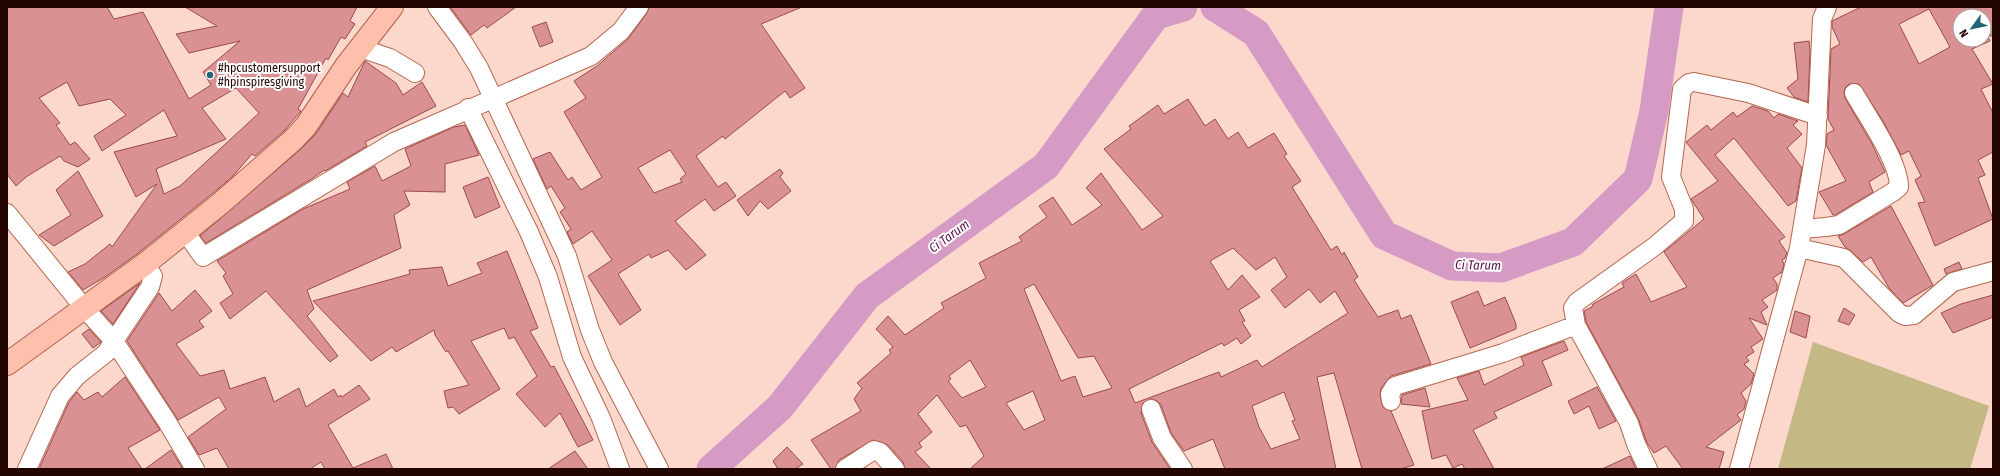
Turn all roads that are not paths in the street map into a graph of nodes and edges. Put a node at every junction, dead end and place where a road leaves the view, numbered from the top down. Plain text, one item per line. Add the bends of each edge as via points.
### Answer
1 (392, 7) edge
2 (437, 7) edge
3 (639, 7) edge
4 (1827, 7) edge
5 (360, 48) junction
6 (415, 73) dead end
7 (1854, 93) dead end
8 (490, 98) junction
9 (470, 107) junction
10 (1818, 116) junction
11 (7, 213) edge
12 (1802, 229) junction
13 (185, 232) junction
14 (1799, 248) junction
15 (145, 264) junction
16 (1993, 271) edge
17 (85, 309) junction
18 (1576, 325) junction
19 (578, 335) junction
20 (114, 341) junction
21 (7, 364) edge
22 (1391, 401) dead end
23 (1151, 409) dead end
24 (27, 469) edge
25 (195, 469) edge
26 (620, 469) edge
27 (659, 469) edge
28 (845, 469) edge
29 (895, 469) edge
30 (1182, 469) edge
31 (1648, 469) edge
32 (1739, 469) edge

1 - 5 main road
2 - 8 street via 464,42 479,68
3 - 8 street via 621,31 591,56
4 - 10 street via 1822,19
5 - 6 street via 390,58
5 - 13 main road via 306,126 293,140
7 - 12 street via 1890,156 1899,178 1899,187 1839,225
8 - 9 street
8 - 19 street via 567,256
9 - 13 street via 394,142 203,257
9 - 19 street via 529,232 557,304
10 - 12 street via 1816,145
10 - 18 street via 1748,93 1694,82 1685,86 1682,90 1671,176 1684,209 1684,221 1655,246 1577,302 1573,308
11 - 17 street
12 - 14 street
13 - 15 main road
14 - 16 street via 1844,258 1905,316 1914,315 1953,282
14 - 32 street
15 - 17 main road
15 - 20 street via 152,276 152,282
17 - 20 street
17 - 21 main road
18 - 22 street via 1503,353 1395,386 1390,394
18 - 31 street via 1629,423
19 - 26 street via 580,375 601,418
19 - 27 street via 602,362
20 - 24 street via 106,353 76,376 60,396
20 - 25 street
23 - 30 street via 1162,438
28 - 29 street via 874,450 880,452

